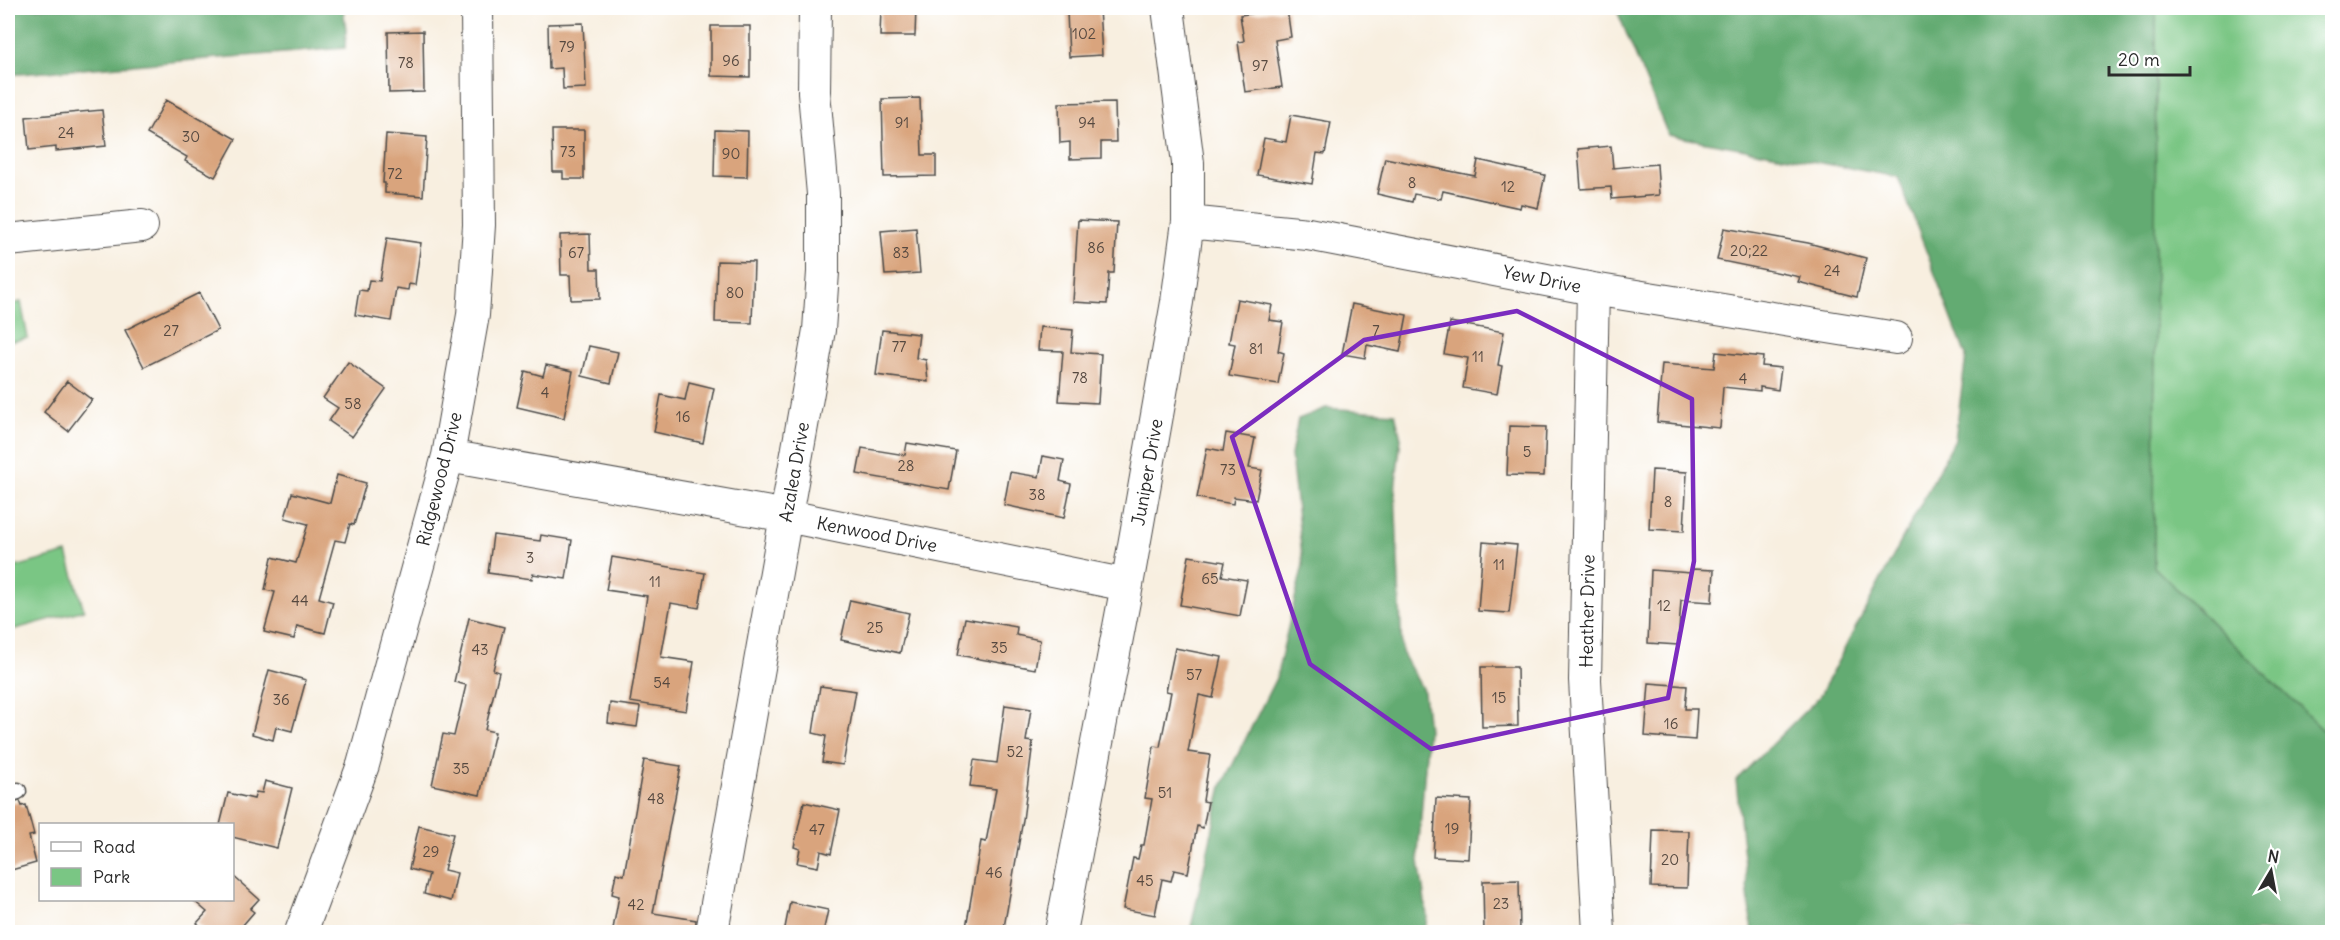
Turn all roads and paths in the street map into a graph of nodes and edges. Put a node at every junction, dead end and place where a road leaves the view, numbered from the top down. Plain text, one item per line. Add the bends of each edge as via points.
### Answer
1 (477, 8) edge
2 (815, 8) edge
3 (1167, 8) edge
4 (1188, 222) junction
5 (142, 226) dead end
6 (8, 240) edge
7 (1593, 289) junction
8 (1896, 338) dead end
9 (448, 456) junction
10 (787, 516) junction
11 (1127, 585) junction
12 (302, 933) edge
13 (712, 933) edge
14 (1061, 933) edge
15 (1599, 933) edge

1 - 9 street, Ridgewood Drive via 478,225 473,315
2 - 10 street, Azalea Drive via 814,92 823,194 823,272 819,330
3 - 4 street, Juniper Drive via 1188,163
4 - 7 street, Yew Drive via 1308,234
4 - 11 street, Juniper Drive
5 - 6 street
7 - 8 street, Yew Drive
7 - 15 street, Heather Drive via 1585,680
9 - 10 street, Kenwood Drive
9 - 12 street, Ridgewood Drive via 363,765
10 - 11 street, Kenwood Drive
10 - 13 street, Azalea Drive
11 - 14 street, Juniper Drive

